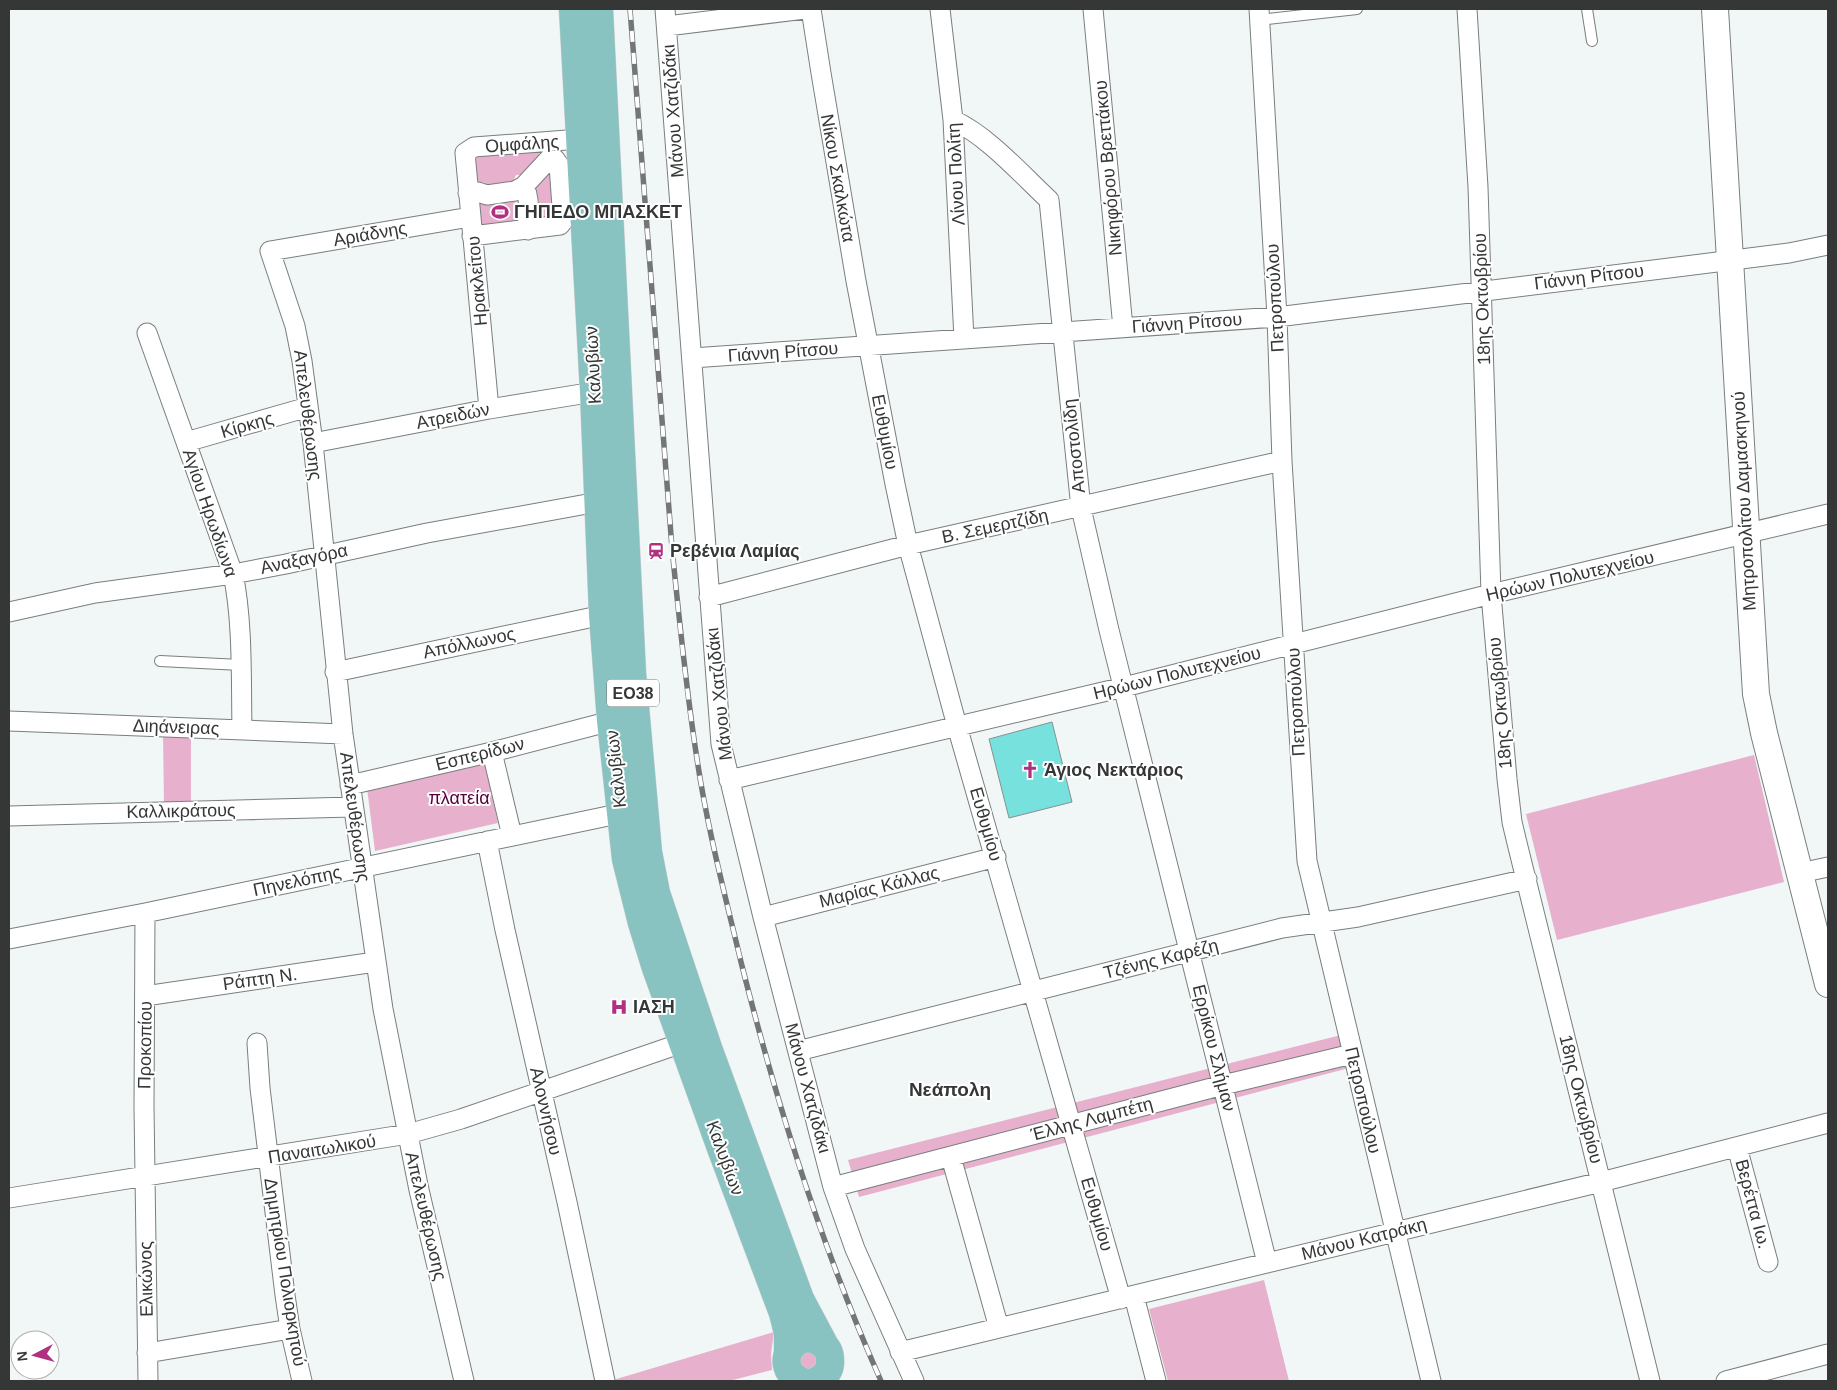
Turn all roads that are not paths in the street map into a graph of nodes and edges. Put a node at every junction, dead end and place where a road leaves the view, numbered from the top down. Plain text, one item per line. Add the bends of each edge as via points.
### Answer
1 (573, 9) edge
2 (599, 9) edge
3 (805, 9) edge
4 (811, 9) edge
5 (940, 9) edge
6 (1093, 9) edge
7 (1357, 9) edge
8 (1467, 9) edge
9 (1587, 9) edge
10 (1715, 9) edge
11 (1259, 14) edge
12 (666, 17) edge
13 (1592, 41) dead end
14 (953, 120) junction
15 (580, 139) junction
16 (466, 153) joint
17 (524, 186) junction
18 (468, 193) junction
19 (470, 217) junction
20 (528, 230) junction
21 (472, 236) junction
22 (1828, 245) edge
23 (270, 250) joint
24 (1730, 259) junction
25 (1482, 290) junction
26 (1277, 317) junction
27 (1123, 328) junction
28 (1063, 332) junction
29 (147, 333) dead end
30 (964, 339) junction
31 (869, 346) junction
32 (692, 358) junction
33 (594, 392) junction
34 (308, 407) junction
35 (489, 410) junction
36 (186, 442) junction
37 (313, 443) junction
38 (1282, 461) junction
39 (598, 502) junction
40 (1081, 508) junction
41 (1828, 514) edge
42 (1746, 534) junction
43 (908, 545) junction
44 (323, 556) junction
45 (233, 574) junction
46 (1491, 594) junction
47 (709, 598) junction
48 (10, 614) edge
49 (603, 615) junction
50 (1293, 644) junction
51 (160, 661) dead end
52 (241, 665) junction
53 (335, 672) junction
54 (1124, 687) junction
55 (9, 721) edge
56 (611, 721) junction
57 (957, 726) junction
58 (242, 730) junction
59 (343, 734) junction
60 (492, 752) junction
61 (729, 780) junction
62 (350, 785) junction
63 (353, 807) junction
64 (632, 811) junction
65 (9, 816) edge
66 (512, 836) junction
67 (487, 841) junction
68 (996, 857) junction
69 (362, 867) junction
70 (1828, 868) edge
71 (1800, 874) junction
72 (1527, 879) junction
73 (145, 913) junction
74 (763, 917) junction
75 (1321, 922) junction
76 (9, 939) edge
77 (1190, 952) junction
78 (376, 962) junction
79 (1828, 984) edge
80 (1034, 992) junction
81 (145, 996) junction
82 (257, 1042) dead end
83 (682, 1043) junction
84 (798, 1051) junction
85 (1352, 1054) junction
86 (1223, 1085) junction
87 (542, 1092) junction
88 (1828, 1123) edge
89 (1072, 1124) junction
90 (408, 1134) junction
91 (1738, 1146) junction
92 (268, 1157) junction
93 (950, 1157) junction
94 (145, 1177) junction
95 (1601, 1182) junction
96 (833, 1187) junction
97 (9, 1198) edge
98 (1394, 1232) junction
99 (1768, 1262) dead end
100 (1267, 1263) junction
101 (1128, 1297) junction
102 (999, 1328) junction
103 (290, 1329) junction
104 (900, 1352) junction
105 (147, 1353) junction
106 (1828, 1354) edge
107 (805, 1372) edge
108 (148, 1381) edge
109 (302, 1381) edge
110 (464, 1381) edge
111 (605, 1381) edge
112 (914, 1381) edge
113 (1156, 1381) edge
114 (1431, 1381) edge
115 (1650, 1381) edge
116 (1726, 1381) edge

1 - 15 main road, Καλυβίων / ΕΟ38
2 - 64 main road, Καλυβίων / ΕΟ38 via 632,673
3 - 12 street
4 - 31 street, Νίκου Σκαλκώτα
5 - 14 street, Λίνου Πολίτη
6 - 27 street, Νικηφόρου Βρεττάκου
7 - 11 lane
8 - 25 street, 18ης Οκτωβρίου
9 - 13 lane
10 - 24 street, Μητροπολίτου Δαμασκηνού
11 - 26 street, Πετροπούλου
12 - 32 street, Μάνου Χατζιδάκι
14 - 28 street, Αποστολίδη via 980,136 1049,200
14 - 30 street, Λίνου Πολίτη
15 - 16 street, Ομφάλης via 474,147
15 - 33 main road, Καλυβίων / ΕΟ38
16 - 18 street, Ηρακλείτου
17 - 18 street via 498,194
17 - 20 street via 530,204
17 - 20 street via 550,158 559,165 563,221 560,225
18 - 19 street, Ηρακλείτου
19 - 21 street, Ηρακλείτου
19 - 23 street, Αριάδνης
20 - 21 street
21 - 35 street, Ηρακλείτου
22 - 24 street, Γιάννη Ρίτσου
23 - 34 street, Απελευθέρωσης via 297,335
24 - 25 street, Γιάννη Ρίτσου
24 - 42 street, Μητροπολίτου Δαμασκηνού
25 - 26 street, Γιάννη Ρίτσου
25 - 46 street, 18ης Οκτωβρίου
26 - 27 street, Γιάννη Ρίτσου
26 - 38 street, Πετροπούλου
27 - 28 street, Γιάννη Ρίτσου
28 - 30 street, Γιάννη Ρίτσου
28 - 40 street, Αποστολίδη
29 - 36 street, Αγίου Ηρωδίωνα
30 - 31 street, Γιάννη Ρίτσου
31 - 32 street, Γιάννη Ρίτσου
31 - 43 street, Ευθυμίου
32 - 47 street, Μάνου Χατζιδάκι
33 - 35 street, Ατρειδών
33 - 39 main road, Καλυβίων / ΕΟ38
34 - 36 street, Κίρκης
34 - 37 street, Απελευθέρωσης
35 - 37 street, Ατρειδών
36 - 45 street, Αγίου Ηρωδίωνα
37 - 44 street, Απελευθέρωσης
38 - 40 street, Β. Σεμερτζίδη
38 - 50 street, Πετροπούλου
39 - 44 street, Αναξαγόρα
39 - 49 main road, Καλυβίων / ΕΟ38
40 - 43 street, Β. Σεμερτζίδη
40 - 54 street, Αποστολίδη
41 - 42 street, Ηρώων Πολυτεχνείου
42 - 46 street, Ηρώων Πολυτεχνείου
42 - 71 street, Μητροπολίτου Δαμασκηνού via 1758,703
43 - 47 street, Β. Σεμερτζίδη
43 - 57 street, Ευθυμίου
44 - 45 street, Αναξαγόρα
44 - 53 street, Απελευθέρωσης
45 - 48 street, Αναξαγόρα via 95,593
45 - 52 street, Αγίου Ηρωδίωνα via 237,590
46 - 50 street, Ηρώων Πολυτεχνείου
46 - 72 street, 18ης Οκτωβρίου via 1509,801
47 - 61 street, Μάνου Χατζιδάκι via 720,744
49 - 53 street, Απόλλωνος
49 - 56 main road, Καλυβίων / ΕΟ38
50 - 54 street, Ηρώων Πολυτεχνείου
50 - 75 street, Πετροπούλου via 1305,840 1309,874
51 - 52 lane
52 - 58 street, Αγίου Ηρωδίωνα
53 - 59 street, Απελευθέρωσης
54 - 57 street, Ηρώων Πολυτεχνείου
54 - 77 street, Ερρίκου Σλήμαν
55 - 58 street, Διηάνειρας
56 - 60 street, Εσπερίδων
56 - 64 main road, Καλυβίων / ΕΟ38
57 - 61 street, Ηρώων Πολυτεχνείου
57 - 68 street, Ευθυμίου
58 - 59 street, Διηάνειρας
59 - 62 street, Απελευθέρωσης
60 - 62 street, Εσπερίδων
60 - 66 street
61 - 74 street, Μάνου Χατζιδάκι
62 - 63 street, Απελευθέρωσης
63 - 65 street, Καλλικράτους
63 - 69 street, Απελευθέρωσης
64 - 66 street, Πηνελόπης
64 - 83 main road, Καλυβίων / ΕΟ38 via 626,859 642,923
64 - 107 main road, Καλυβίων / ΕΟ38 via 686,984 800,1299
66 - 67 street, Πηνελόπης
67 - 69 street, Πηνελόπης
67 - 87 street, Αλοννήσου
68 - 74 street, Μαρίας Κάλλας
68 - 80 street, Ευθυμίου
69 - 73 street, Πηνελόπης
69 - 78 street, Απελευθέρωσης
70 - 71 street
71 - 79 street, Μητροπολίτου Δαμασκηνού
72 - 75 street, Τζένης Καρέζη via 1358,917
72 - 95 street, 18ης Οκτωβρίου
73 - 76 street, Πηνελόπης
73 - 81 street, Προκοπίου
74 - 84 street, Μάνου Χατζιδάκι
75 - 77 street, Τζένης Καρέζη via 1282,928
75 - 85 street, Πετροπούλου
77 - 80 street, Τζένης Καρέζη
77 - 86 street, Ερρίκου Σλήμαν
78 - 81 street, Ράπτη Ν.
78 - 90 street, Απελευθέρωσης
80 - 84 street, Τζένης Καρέζη
80 - 89 street, Ευθυμίου
81 - 94 street, Προκοπίου
82 - 92 street, Δημητρίου Πολιορκητού
83 - 87 street, Παναιτωλικού
83 - 107 main road, Καλυβίων / ΕΟ38
84 - 96 street, Μάνου Χατζιδάκι
85 - 86 street, Έλλης Λαμπέτη
85 - 98 street, Πετροπούλου
86 - 89 street, Έλλης Λαμπέτη
86 - 100 street, Ερρίκου Σλήμαν
87 - 90 street, Παναιτωλικού
87 - 111 street, Αλοννήσου
88 - 91 street, Μάνου Κατράκη
89 - 93 street, Έλλης Λαμπέτη
89 - 101 street, Ευθυμίου
90 - 92 street, Παναιτωλικού
90 - 110 street, Απελευθέρωσης
91 - 95 street, Μάνου Κατράκη
91 - 99 street, Βερέττα Ιω.
92 - 94 street, Παναιτωλικού
92 - 103 street, Δημητρίου Πολιορκητού
93 - 96 street, Έλλης Λαμπέτη
93 - 102 street
94 - 97 street, Παναιτωλικού
94 - 105 street, Ελικώνος
95 - 98 street, Μάνου Κατράκη
95 - 115 street, 18ης Οκτωβρίου
96 - 104 street, Μάνου Χατζιδάκι via 855,1249
98 - 100 street, Μάνου Κατράκη
98 - 114 street, Πετροπούλου
100 - 101 street, Μάνου Κατράκη
101 - 102 street, Μάνου Κατράκη
101 - 113 street, Ευθυμίου
102 - 104 street, Μάνου Κατράκη
103 - 105 street
103 - 109 street, Δημητρίου Πολιορκητού
104 - 112 street, Μάνου Χατζιδάκι
105 - 108 street, Ελικώνος
106 - 116 street

